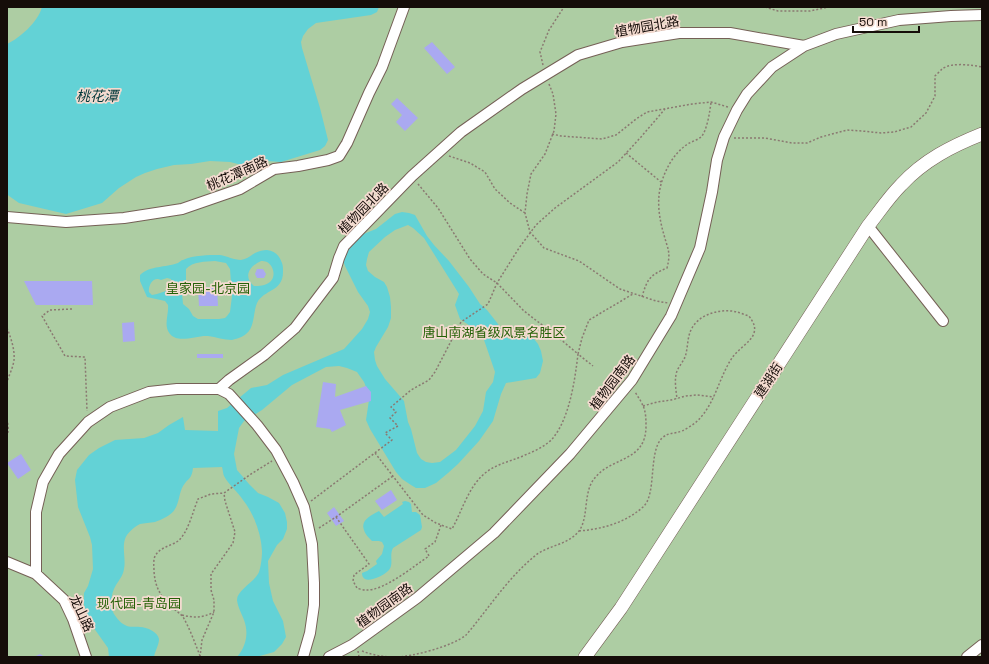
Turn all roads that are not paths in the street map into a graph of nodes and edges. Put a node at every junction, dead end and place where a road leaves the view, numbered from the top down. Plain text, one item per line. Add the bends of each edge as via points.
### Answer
1 (404, 7) edge
2 (982, 15) edge
3 (804, 46) junction
4 (982, 134) edge
5 (7, 217) edge
6 (868, 226) junction
7 (943, 321) dead end
8 (219, 389) junction
9 (7, 562) edge
10 (36, 574) junction
11 (982, 645) edge
12 (86, 657) edge
13 (303, 657) edge
14 (329, 657) edge
15 (585, 657) edge
16 (968, 657) edge

1 - 5 street, 桃花潭南路 via 382,67 339,156 274,169 240,188 182,209 124,218 66,222
2 - 3 street, 植物园南路 via 899,20 836,34
3 - 8 street, 植物园北路 via 730,33 679,33 622,42 578,55 522,89 461,132 412,176 344,246 333,278 295,328
3 - 14 street, 植物园南路 via 772,67 746,94 737,110 724,137 717,160 700,248 671,316 629,384 570,454 494,533 417,598 352,644
4 - 6 street, 建湖街 via 941,152 919,168 901,185
6 - 7 street
6 - 15 street, 建湖街 via 621,608
8 - 10 street via 149,392 110,407 88,422 59,454 43,482 36,512
8 - 13 street via 229,394 280,456 304,507 314,559 314,605
9 - 10 street, 龙山路
10 - 12 street, 龙山路 via 64,600
11 - 16 street

